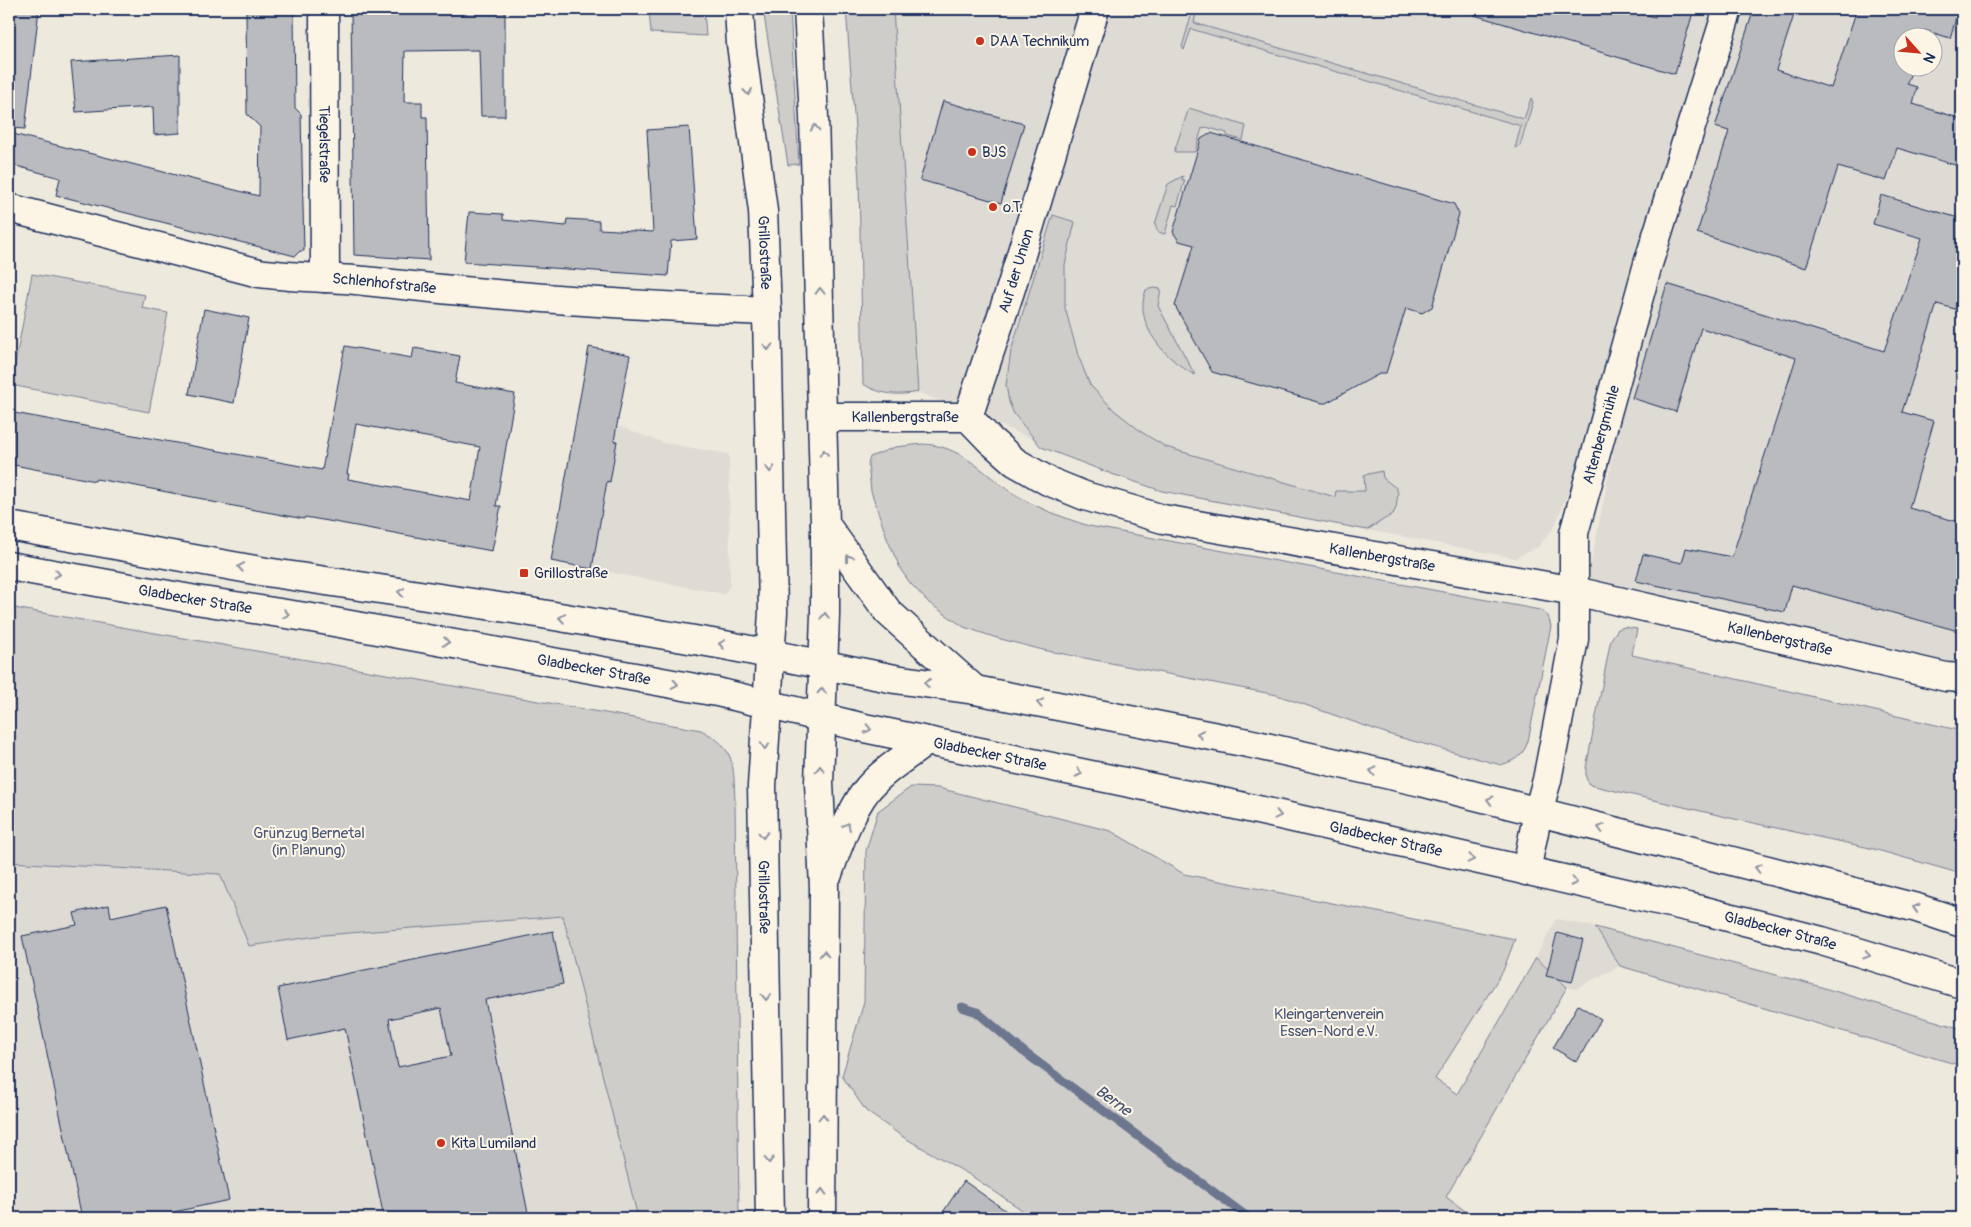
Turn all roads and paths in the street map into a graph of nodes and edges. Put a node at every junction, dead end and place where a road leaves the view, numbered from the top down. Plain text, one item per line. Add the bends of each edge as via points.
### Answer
1 (324, 9) edge
2 (739, 9) edge
3 (808, 9) edge
4 (1095, 9) edge
5 (1728, 9) edge
6 (9, 208) edge
7 (325, 278) junction
8 (767, 311) junction
9 (823, 417) junction
10 (968, 417) junction
11 (824, 524) junction
12 (9, 526) edge
13 (9, 566) edge
14 (1575, 592) junction
15 (770, 654) junction
16 (823, 665) junction
17 (1962, 678) edge
18 (975, 690) junction
19 (767, 705) junction
20 (821, 718) junction
21 (927, 741) junction
22 (1538, 812) junction
23 (1526, 872) junction
24 (824, 888) junction
25 (1962, 923) edge
26 (1962, 984) edge
27 (770, 1218) edge
28 (822, 1218) edge

1 - 7 main road, Tiegelstraße
2 -> 8 main road, Grillostraße via 763,211
9 -> 3 main road
4 - 10 main road, Auf der Union via 1011,288
5 - 14 main road, Altenbergmühle via 1648,264 1574,533
6 - 7 main road, Schlenhofstraße via 259,273
7 - 8 main road, Schlenhofstraße via 559,298
8 -> 15 main road, Grillostraße via 773,612
9 - 10 main road, Kallenbergstraße
11 -> 9 main road
10 - 14 main road, Kallenbergstraße via 1015,462 1048,482 1163,519
16 -> 11 main road
18 -> 11 main road via 888,612
15 -> 12 main road via 513,609 266,572
13 -> 19 main road, Gladbecker Straße via 390,632 699,689
14 - 17 main road, Kallenbergstraße
14 - 22 main road, Altenbergmühle via 1574,639
15 - 16 main road
15 - 19 main road, Grillostraße
18 -> 16 main road
20 -> 16 main road
22 -> 18 main road via 1248,743
19 - 20 main road, Gladbecker Straße
19 -> 27 main road, Grillostraße via 762,786
20 -> 21 main road, Gladbecker Straße
24 -> 20 main road via 819,783
21 -> 23 main road, Gladbecker Straße via 1231,804
24 -> 21 main road via 840,840 862,795
22 - 23 main road, Altenbergmühle
25 -> 22 main road via 1917,908
23 -> 26 main road, Gladbecker Straße via 1701,910 1822,941
28 -> 24 main road

